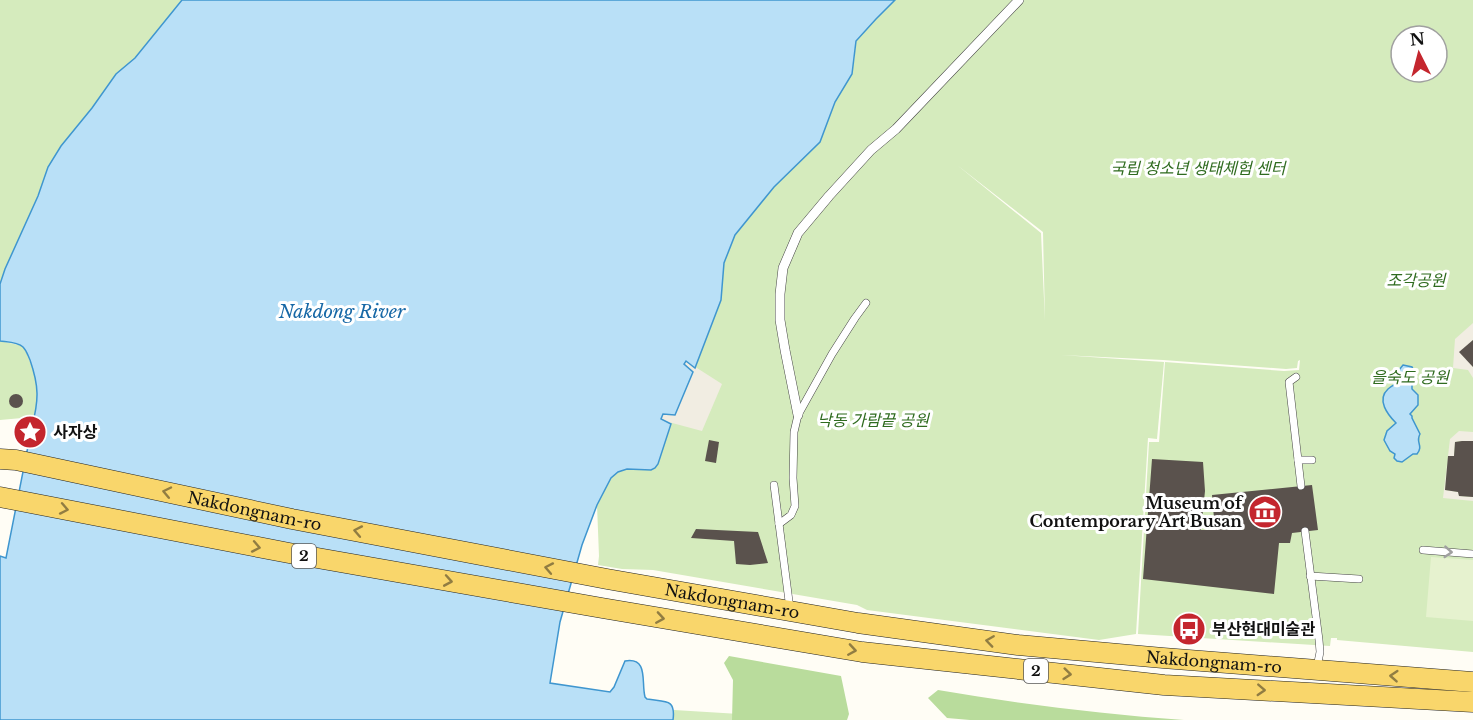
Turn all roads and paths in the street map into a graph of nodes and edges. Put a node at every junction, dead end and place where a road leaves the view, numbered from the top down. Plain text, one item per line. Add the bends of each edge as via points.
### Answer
1 (1019, 0) edge
2 (866, 303) dead end
3 (1296, 377) dead end
4 (798, 415) junction
5 (8, 460) edge
6 (1298, 460) junction
7 (1312, 460) dead end
8 (774, 485) dead end
9 (1300, 486) dead end
10 (4, 497) edge
11 (779, 524) junction
12 (1305, 531) dead end
13 (1423, 550) dead end
14 (1473, 554) edge
15 (1310, 576) junction
16 (1359, 579) dead end
17 (790, 612) junction
18 (1316, 670) junction
19 (1473, 675) edge
20 (1436, 679) junction
21 (1473, 682) edge
22 (1473, 702) edge

1 - 4 street via 896,129 871,150 798,233 783,268 780,320
2 - 4 lane
3 - 6 lane via 1289,382
4 - 11 lane via 794,432 795,506
17 -> 5 main road, Nakdongnam-ro / 2 via 292,519
6 - 7 lane
6 - 9 lane
8 - 11 lane
10 -> 22 main road, Nakdongnam-ro / 2 via 289,553 862,652 1164,685
11 - 17 lane
12 - 15 lane
13 -> 14 lane
15 - 16 lane
15 - 18 lane via 1320,652
18 -> 17 main road, Nakdongnam-ro / 2 via 1018,645
20 -> 18 main road, Nakdongnam-ro / 2
19 - 20 main road
20 - 21 main road, Nakdongnam-ro / 2

